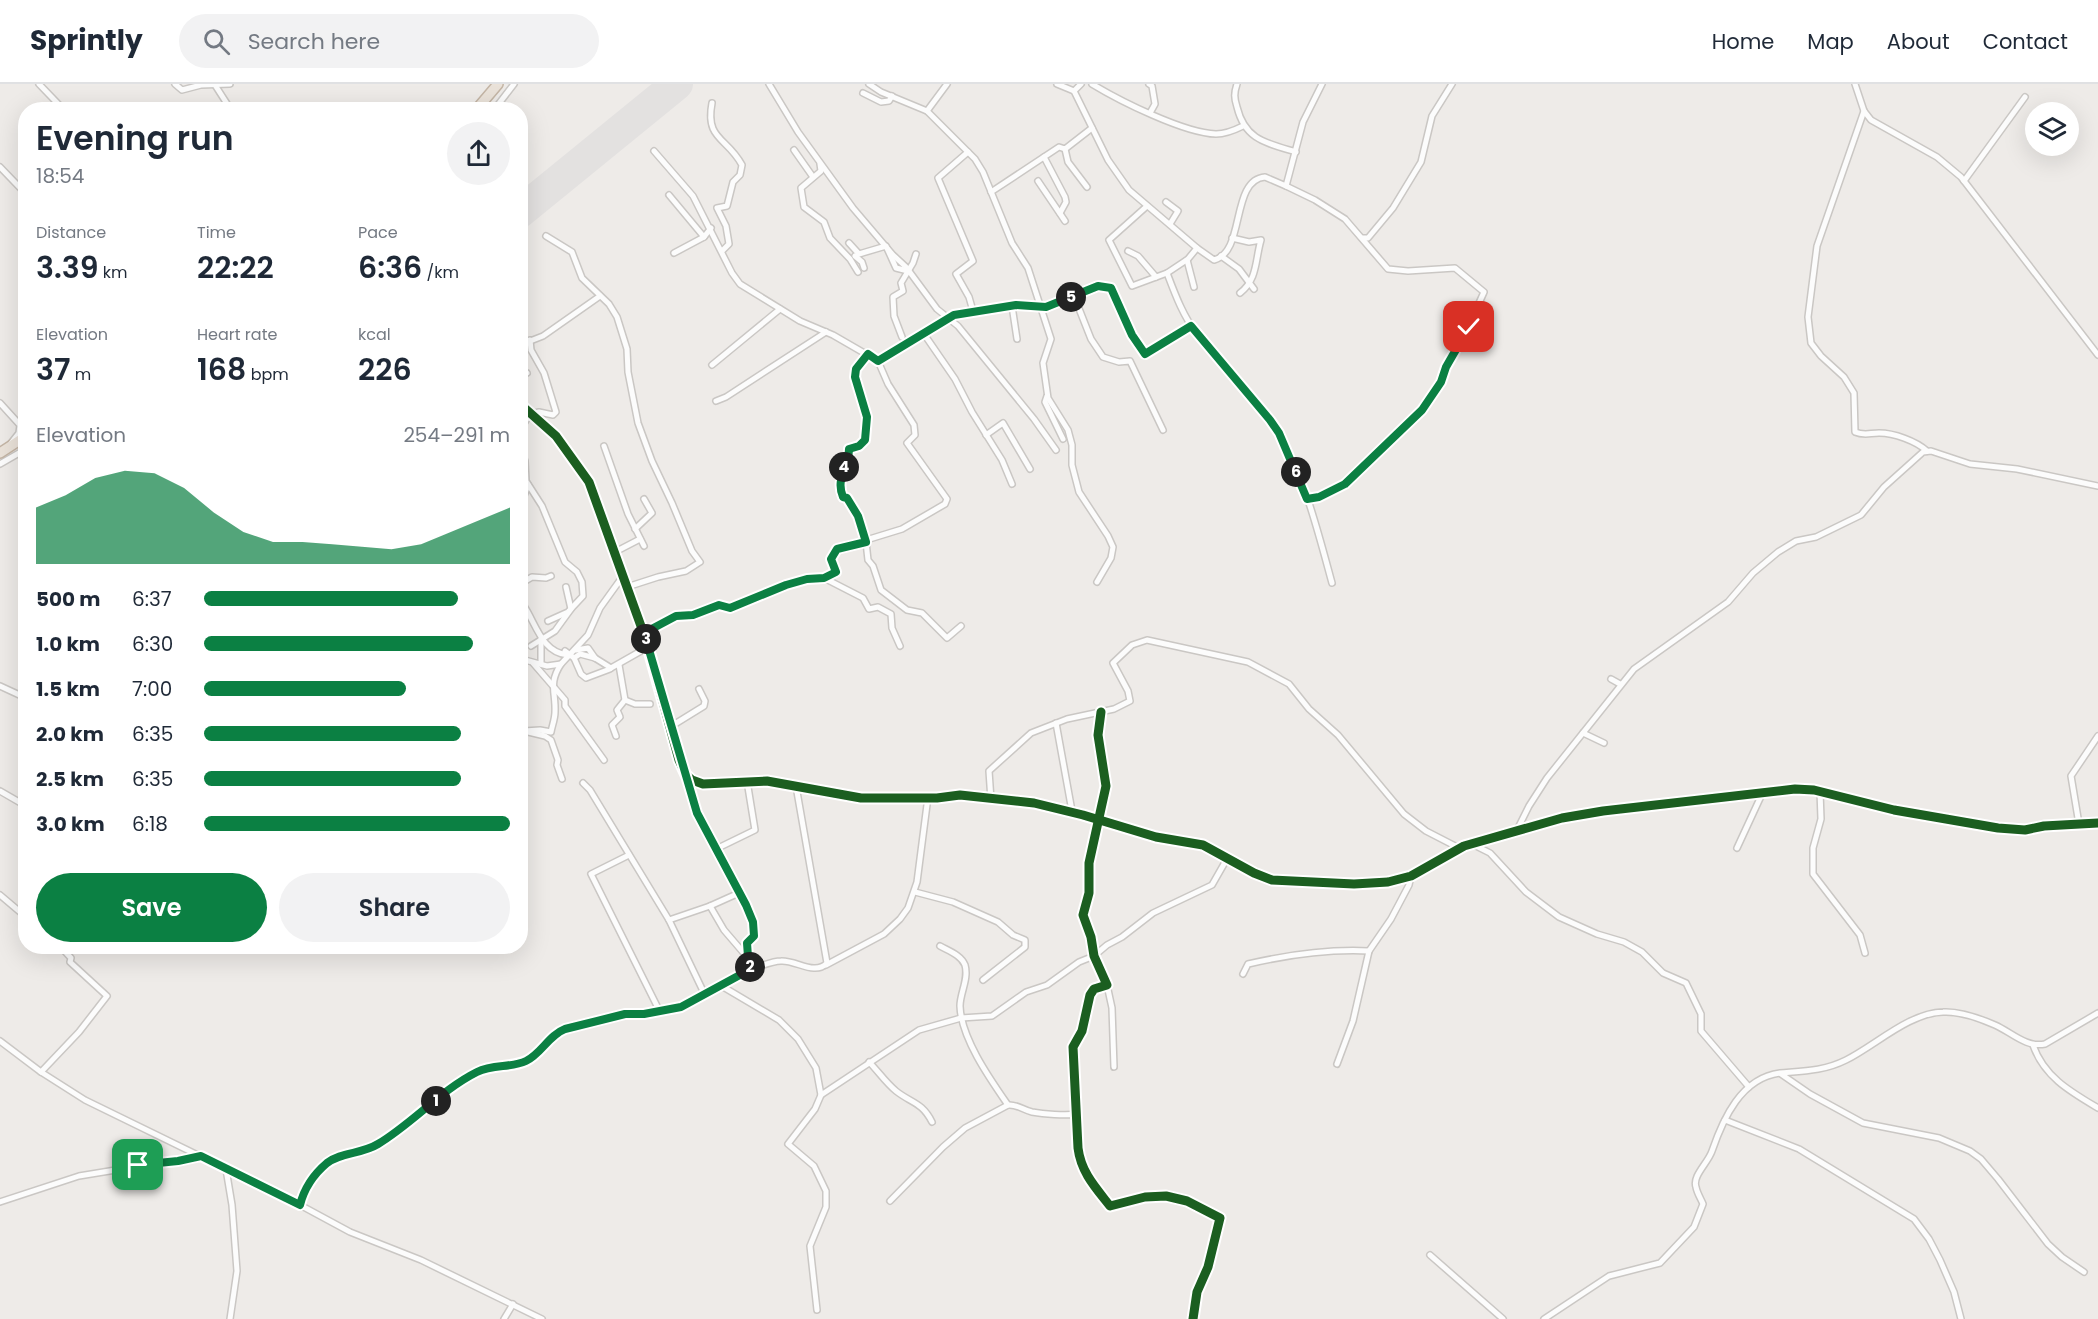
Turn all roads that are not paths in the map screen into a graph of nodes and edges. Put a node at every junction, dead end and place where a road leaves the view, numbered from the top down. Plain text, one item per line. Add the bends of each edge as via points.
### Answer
1 (39, 84) edge
2 (175, 84) edge
3 (226, 84) edge
4 (230, 84) edge
5 (498, 84) edge
6 (514, 84) edge
7 (769, 84) edge
8 (868, 84) edge
9 (948, 84) edge
10 (1057, 84) edge
11 (1081, 84) edge
12 (1092, 84) edge
13 (1149, 84) edge
14 (1237, 84) edge
15 (1322, 84) edge
16 (1452, 84) edge
17 (1855, 84) edge
18 (215, 85) edge
19 (1074, 91) junction
20 (863, 93) dead end
21 (892, 96) junction
22 (2025, 98) dead end
23 (56, 102) edge
24 (226, 102) edge
25 (483, 102) edge
26 (500, 102) edge
27 (712, 103) dead end
28 (927, 111) junction
29 (1864, 111) junction
30 (1150, 113) junction
31 (1243, 126) junction
32 (1092, 128) junction
33 (1065, 149) junction
34 (794, 150) dead end
35 (654, 151) dead end
36 (968, 152) junction
37 (1296, 152) junction
38 (1044, 157) junction
39 (819, 162) junction
40 (0, 167) edge
41 (813, 177) junction
42 (1038, 181) dead end
43 (1964, 181) junction
44 (18, 186) edge
45 (1286, 186) junction
46 (1087, 187) dead end
47 (991, 192) junction
48 (669, 195) dead end
49 (1166, 202) dead end
50 (1147, 206) junction
51 (1178, 211) junction
52 (1186, 211) dead end
53 (1059, 213) junction
54 (1065, 221) dead end
55 (1170, 224) junction
56 (711, 228) junction
57 (546, 236) dead end
58 (704, 237) junction
59 (1232, 238) junction
60 (1363, 238) junction
61 (849, 243) dead end
62 (886, 246) junction
63 (1197, 248) junction
64 (1128, 251) dead end
65 (722, 252) junction
66 (674, 253) dead end
67 (916, 254) dead end
68 (1221, 256) junction
69 (855, 257) junction
70 (1187, 260) junction
71 (861, 270) dead end
72 (908, 271) junction
73 (1167, 273) junction
74 (1156, 277) junction
75 (1249, 282) junction
76 (1194, 287) dead end
77 (1254, 289) dead end
78 (1240, 293) dead end
79 (600, 296) junction
80 (1074, 296) junction
81 (1039, 305) junction
82 (1012, 306) junction
83 (780, 309) junction
84 (973, 311) junction
85 (950, 317) junction
86 (1191, 326) junction
87 (826, 332) junction
88 (924, 334) junction
89 (902, 337) dead end
90 (1017, 339) dead end
91 (530, 340) joint
92 (1140, 350) junction
93 (868, 354) junction
94 (2098, 355) edge
95 (878, 361) junction
96 (1130, 361) junction
97 (712, 365) dead end
98 (1047, 395) junction
99 (716, 402) dead end
100 (0, 403) edge
101 (530, 414) junction
102 (528, 417) edge
103 (18, 423) edge
104 (1163, 430) dead end
105 (18, 433) edge
106 (986, 435) junction
107 (1064, 439) dead end
108 (18, 441) edge
109 (604, 446) dead end
110 (9, 447) junction
111 (1056, 450) dead end
112 (1926, 451) junction
113 (0, 453) edge
114 (18, 454) edge
115 (0, 464) edge
116 (1030, 469) dead end
117 (1012, 484) dead end
118 (528, 486) edge
119 (2098, 486) edge
120 (644, 499) dead end
121 (1307, 499) junction
122 (635, 529) junction
123 (640, 539) junction
124 (866, 542) junction
125 (644, 546) dead end
126 (615, 552) junction
127 (551, 576) dead end
128 (623, 576) junction
129 (824, 578) junction
130 (528, 579) edge
131 (1097, 582) dead end
132 (1332, 583) dead end
133 (566, 587) dead end
134 (627, 587) junction
135 (528, 612) edge
136 (568, 612) junction
137 (548, 621) dead end
138 (961, 626) dead end
139 (644, 633) junction
140 (541, 639) junction
141 (531, 646) dead end
142 (900, 646) dead end
143 (648, 647) junction
144 (576, 650) junction
145 (569, 654) junction
146 (595, 658) junction
147 (528, 662) edge
148 (533, 663) junction
149 (540, 663) junction
150 (561, 664) junction
151 (619, 665) junction
152 (611, 668) junction
153 (1611, 680) dead end
154 (1620, 684) junction
155 (0, 686) edge
156 (552, 686) junction
157 (699, 688) dead end
158 (18, 694) edge
159 (625, 700) junction
160 (650, 704) dead end
161 (1101, 712) junction
162 (1056, 723) junction
163 (670, 727) junction
164 (528, 730) edge
165 (528, 732) edge
166 (1582, 733) junction
167 (616, 736) dead end
168 (2098, 736) edge
169 (1604, 743) dead end
170 (604, 760) dead end
171 (686, 775) junction
172 (562, 779) dead end
173 (747, 780) junction
174 (583, 783) dead end
175 (796, 786) junction
176 (0, 791) edge
177 (1820, 791) junction
178 (1762, 794) junction
179 (928, 797) junction
180 (991, 800) junction
181 (18, 801) edge
182 (1072, 811) junction
183 (1100, 820) junction
184 (2079, 824) junction
185 (2098, 824) edge
186 (1517, 830) junction
187 (1470, 844) junction
188 (1459, 848) junction
189 (1737, 848) dead end
190 (716, 849) junction
191 (629, 855) junction
192 (1228, 857) junction
193 (1411, 876) junction
194 (915, 892) junction
195 (740, 893) junction
196 (0, 895) edge
197 (710, 906) junction
198 (18, 910) edge
199 (669, 920) junction
200 (940, 946) dead end
201 (1369, 951) junction
202 (1865, 953) dead end
203 (68, 954) edge
204 (1094, 956) junction
205 (749, 961) junction
206 (826, 965) junction
207 (749, 970) junction
208 (1243, 974) dead end
209 (983, 980) dead end
210 (720, 985) junction
211 (1107, 985) junction
212 (704, 993) junction
213 (660, 1012) junction
214 (2098, 1012) edge
215 (961, 1018) junction
216 (0, 1041) edge
217 (2032, 1045) junction
218 (869, 1062) junction
219 (1337, 1064) dead end
220 (1114, 1067) dead end
221 (41, 1072) junction
222 (1779, 1073) junction
223 (1749, 1087) junction
224 (821, 1095) junction
225 (1008, 1105) junction
226 (2098, 1108) edge
227 (1077, 1114) junction
228 (1725, 1120) junction
229 (932, 1122) dead end
230 (201, 1156) junction
231 (226, 1169) junction
232 (890, 1201) dead end
233 (0, 1202) edge
234 (300, 1205) junction
235 (1430, 1255) dead end
236 (2084, 1272) dead end
237 (513, 1304) junction
238 (817, 1310) dead end
239 (230, 1319) edge
240 (504, 1319) edge
241 (542, 1319) edge
242 (1193, 1319) edge
243 (1503, 1319) edge
244 (1544, 1319) edge
245 (1961, 1319) edge

1 - 23 street
2 - 18 street via 182,90
3 - 4 street
3 - 18 street
5 - 25 highway
6 - 26 street
7 - 39 street
8 - 21 street
9 - 28 street
10 - 19 street
11 - 19 street
12 - 30 street
13 - 30 street via 1154,98
14 - 31 street via 1234,94
15 - 37 street via 1303,122
16 - 60 street via 1432,116 1421,162 1393,208 1368,238
17 - 29 street
18 - 24 street
19 - 32 street
20 - 21 street via 881,102
21 - 28 street
22 - 43 street
27 - 65 street via 709,120 714,131 742,165 727,206 717,208 729,244
28 - 36 street
29 - 43 street via 1876,123 1943,161
29 - 112 street via 1817,246 1808,330 1816,349 1854,393 1855,432 1902,438
30 - 31 street via 1216,134
31 - 37 street via 1260,139
32 - 33 street
32 - 50 street via 1107,160
33 - 38 street via 1059,147
33 - 46 street via 1068,162
34 - 41 street
35 - 56 street via 693,196
36 - 47 street via 978,163
36 - 84 street via 938,178 973,261 956,274
37 - 45 street
38 - 47 street
38 - 53 street via 1065,197
39 - 41 street via 822,170
39 - 62 street
40 - 44 street
41 - 69 street via 801,188 804,207 824,222 837,248
42 - 53 street
43 - 94 street
45 - 59 street via 1265,177 1251,182
45 - 60 street via 1336,212
47 - 81 street via 1012,243 1028,268
48 - 58 street
49 - 51 street
50 - 55 street
50 - 74 street via 1109,240 1132,286
51 - 52 street
51 - 55 street
53 - 54 street
55 - 63 street
56 - 58 street
56 - 65 street
57 - 79 street via 572,252 582,278
58 - 66 street
59 - 68 street
59 - 75 street via 1261,240 1258,268
60 - 121 street via 1388,269 1455,268 1484,292 1458,350 1422,410 1345,484
61 - 69 street
62 - 69 street
62 - 72 street
63 - 68 street via 1214,260
63 - 70 street
64 - 74 street via 1138,256
65 - 83 street via 740,284
67 - 72 street
68 - 75 street
69 - 71 street via 862,262
70 - 73 street
70 - 76 street
72 - 85 street via 937,309
72 - 89 street via 901,283 903,291 894,297 894,316
73 - 74 street
73 - 86 street
75 - 77 street
75 - 78 street
79 - 91 street via 543,336
79 - 134 street via 621,328 633,403 652,461 700,563 686,571
80 - 81 street via 1046,307
80 - 92 street via 1098,286 1111,288
80 - 96 street via 1091,339 1103,357
81 - 82 street
81 - 98 street via 1051,339 1043,363
82 - 84 street
82 - 90 street
83 - 87 street
83 - 97 street
84 - 85 street
85 - 88 street
85 - 111 street via 1025,406
86 - 92 street via 1145,354
86 - 121 street via 1279,433
87 - 93 street
87 - 99 street
88 - 95 street
88 - 106 street
91 - 101 street via 556,412
92 - 96 street
93 - 95 street
93 - 124 street via 856,369 855,377 867,417 865,440 849,449 839,488 858,516
95 - 124 street via 914,425 915,435 907,443 947,498 945,504 902,530
96 - 104 street
98 - 107 street via 1045,402
98 - 131 street via 1068,430 1079,492 1113,547
100 - 103 street
101 - 102 street
101 - 126 street via 556,436 585,475
105 - 110 street
106 - 116 street via 1003,423
106 - 117 street
108 - 110 highway
109 - 122 street
110 - 113 highway
112 - 119 street via 1970,464 2017,469
112 - 154 street via 1884,487 1861,515 1778,552 1728,602 1634,669
114 - 115 street
118 - 136 street via 542,506 565,562 578,572 582,582 583,596
120 - 122 street via 652,513
121 - 132 street
122 - 123 street
123 - 125 street
123 - 126 street
124 - 129 street via 837,549 831,559 836,572
124 - 138 street via 868,560 881,590 908,610 921,613 947,638
126 - 128 street
127 - 130 street
128 - 134 street
128 - 144 street
129 - 139 street via 786,585 730,608 719,605 693,615 676,616
129 - 142 street via 863,598 870,609 881,608 891,614
133 - 136 street
134 - 139 street
135 - 140 street
136 - 137 street
136 - 140 street via 555,632
139 - 143 street
140 - 141 street
140 - 145 street via 558,654
140 - 149 street
143 - 151 street
143 - 163 street
144 - 145 street
144 - 146 street via 588,648
145 - 146 street
145 - 150 street
145 - 152 street via 586,678
146 - 152 street
147 - 148 street
148 - 149 street
148 - 156 street
149 - 150 street
150 - 156 street
151 - 152 street
151 - 159 street
153 - 154 street
154 - 166 street
155 - 158 street
156 - 164 street via 555,712 550,732
156 - 170 street
157 - 163 street via 704,706
159 - 160 street
159 - 167 street via 617,710 620,717 612,725
161 - 162 street
161 - 183 street via 1098,735 1106,786
161 - 188 street via 1130,701 1113,663 1143,640 1248,662 1295,690 1404,814
162 - 180 street via 1031,733 991,767
162 - 182 street
163 - 171 street
165 - 172 street via 551,740
166 - 169 street
166 - 186 street via 1535,795
168 - 184 street via 2071,776
171 - 173 street via 703,784
171 - 190 street via 697,813
173 - 175 street
173 - 190 street via 755,830
174 - 191 street
175 - 179 street via 861,798
175 - 206 street
176 - 181 street
177 - 178 street via 1795,789
177 - 184 street via 1894,810 1998,828 2025,830
177 - 202 street via 1821,819 1813,848 1813,874 1860,935
178 - 186 street via 1593,812
178 - 189 street
179 - 180 street via 960,795
179 - 194 street
180 - 182 street via 1034,802
182 - 183 street
183 - 192 street via 1156,837 1203,845
183 - 204 street via 1089,863 1089,893 1083,915
184 - 185 street
186 - 187 street
187 - 188 street
187 - 223 street via 1490,853 1526,892 1559,917 1624,942 1642,952 1663,973 1686,983 1701,1014 1701,1031
188 - 193 street
190 - 195 street
191 - 199 street
191 - 213 street via 591,874
192 - 193 street via 1272,880 1354,884
192 - 204 street via 1212,885 1153,913
193 - 201 street via 1391,919
194 - 206 street via 891,929
194 - 209 street via 953,902 998,922 1025,940 1025,947
195 - 197 street
195 - 205 street via 754,933 747,943
196 - 198 street
197 - 199 street
197 - 205 street
199 - 212 street
200 - 215 street via 957,955 965,965
201 - 208 street via 1263,961 1248,964
201 - 219 street via 1353,1021
203 - 221 street via 70,962 107,996
204 - 211 street
204 - 215 street via 1078,962 1047,985 1018,997 995,1015
205 - 207 street
206 - 207 street via 812,969 780,960
207 - 210 street
210 - 212 street
210 - 224 street via 779,1020 793,1033 816,1068
211 - 220 street via 1112,1004
211 - 227 street via 1094,989 1090,995 1082,1031 1073,1047
212 - 213 street via 681,1007
213 - 234 street via 625,1014 565,1029 528,1061 479,1071 445,1092 380,1143 327,1163 311,1180
214 - 217 street via 2045,1044
215 - 218 street via 919,1030
215 - 225 street via 969,1041
216 - 221 street
217 - 222 street via 1976,1018 1956,1012 1931,1012 1834,1065 1811,1072
217 - 226 street via 2061,1086
218 - 224 street
218 - 229 street via 894,1089 926,1111
221 - 230 street via 85,1100
222 - 223 street
222 - 236 street via 1863,1123 1940,1138 1970,1151 1992,1172 2048,1244
223 - 228 street
224 - 238 street via 788,1144 814,1166 826,1191 826,1207 810,1241
225 - 227 street via 1015,1104 1030,1112
225 - 232 street via 965,1128
227 - 242 street via 1081,1164 1110,1206 1166,1196 1187,1201 1220,1218 1208,1267 1197,1292
228 - 244 street via 1695,1181 1703,1204 1697,1223 1676,1248 1654,1266 1610,1275
228 - 245 street via 1799,1149 1914,1219 1940,1260
230 - 231 street
230 - 233 street via 79,1176
231 - 234 street
231 - 239 street via 237,1271
234 - 237 street via 350,1232 422,1260
235 - 243 street
237 - 240 street
237 - 241 street

